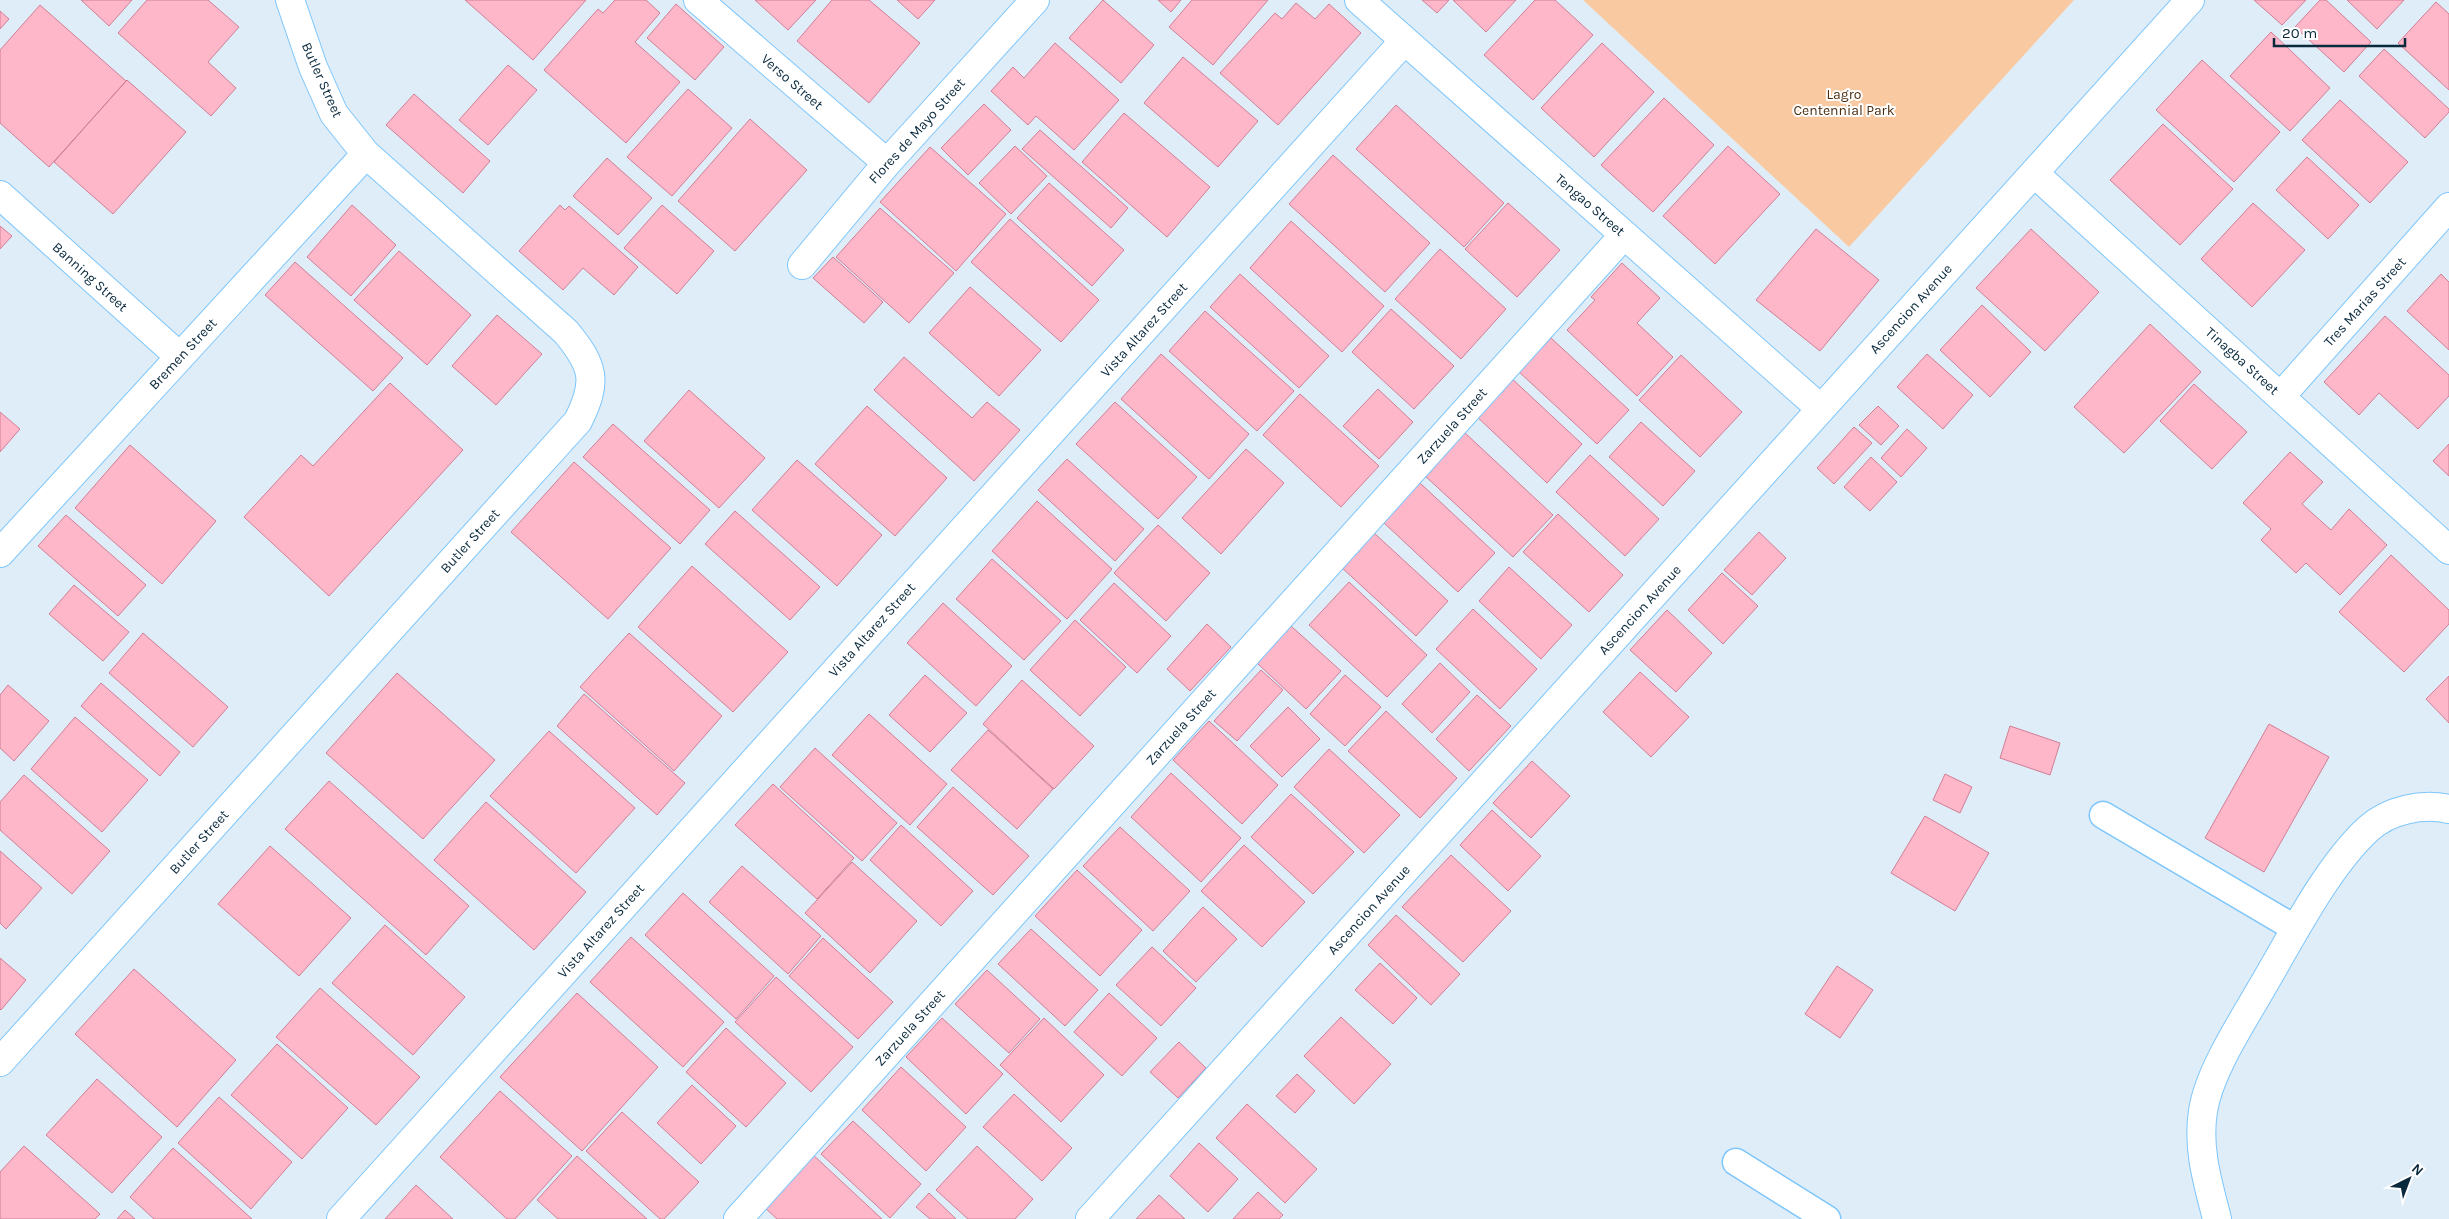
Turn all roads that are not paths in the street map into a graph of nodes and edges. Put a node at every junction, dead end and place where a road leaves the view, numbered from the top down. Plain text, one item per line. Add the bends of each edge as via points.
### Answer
1 (290, 0) edge
2 (698, 0) edge
3 (1035, 0) edge
4 (1359, 0) edge
5 (2190, 0) edge
6 (1404, 41) junction
7 (366, 154) junction
8 (886, 163) junction
9 (2034, 174) junction
10 (0, 195) edge
11 (2449, 208) edge
12 (1624, 236) junction
13 (802, 265) dead end
14 (180, 357) junction
15 (2281, 396) junction
16 (1821, 409) junction
17 (2449, 550) edge
18 (0, 553) edge
19 (2449, 809) edge
20 (2104, 815) dead end
21 (2296, 929) junction
22 (0, 1062) edge
23 (1736, 1162) dead end
24 (341, 1219) edge
25 (738, 1219) edge
26 (1090, 1219) edge
27 (1827, 1219) edge
28 (2217, 1219) edge

1 - 7 street, Butler Street via 312,67 334,114
2 - 8 street, Verso Street
3 - 8 street, Flores de Mayo Street
4 - 6 street, Tengao Street
5 - 9 street, Ascencion Avenue
6 - 12 street, Tengao Street
6 - 24 street, Vista Altarez Street
7 - 14 street, Bremen Street
7 - 22 street, Butler Street via 566,332 584,353 592,380 587,402 578,421
8 - 13 street, Flores de Mayo Street
9 - 15 street, Tinagba Street
9 - 16 street, Ascencion Avenue
10 - 14 street, Banning Street
11 - 15 street, Tres Marias Street
12 - 16 street, Tengao Street
12 - 25 street, Zarzuela Street
14 - 18 street, Bremen Street
15 - 17 street, Tinagba Street
16 - 26 street, Ascencion Avenue
19 - 21 street via 2435,806 2400,810 2369,828 2339,862
20 - 21 lane
21 - 28 street via 2220,1061 2203,1111 2202,1157
23 - 27 lane

